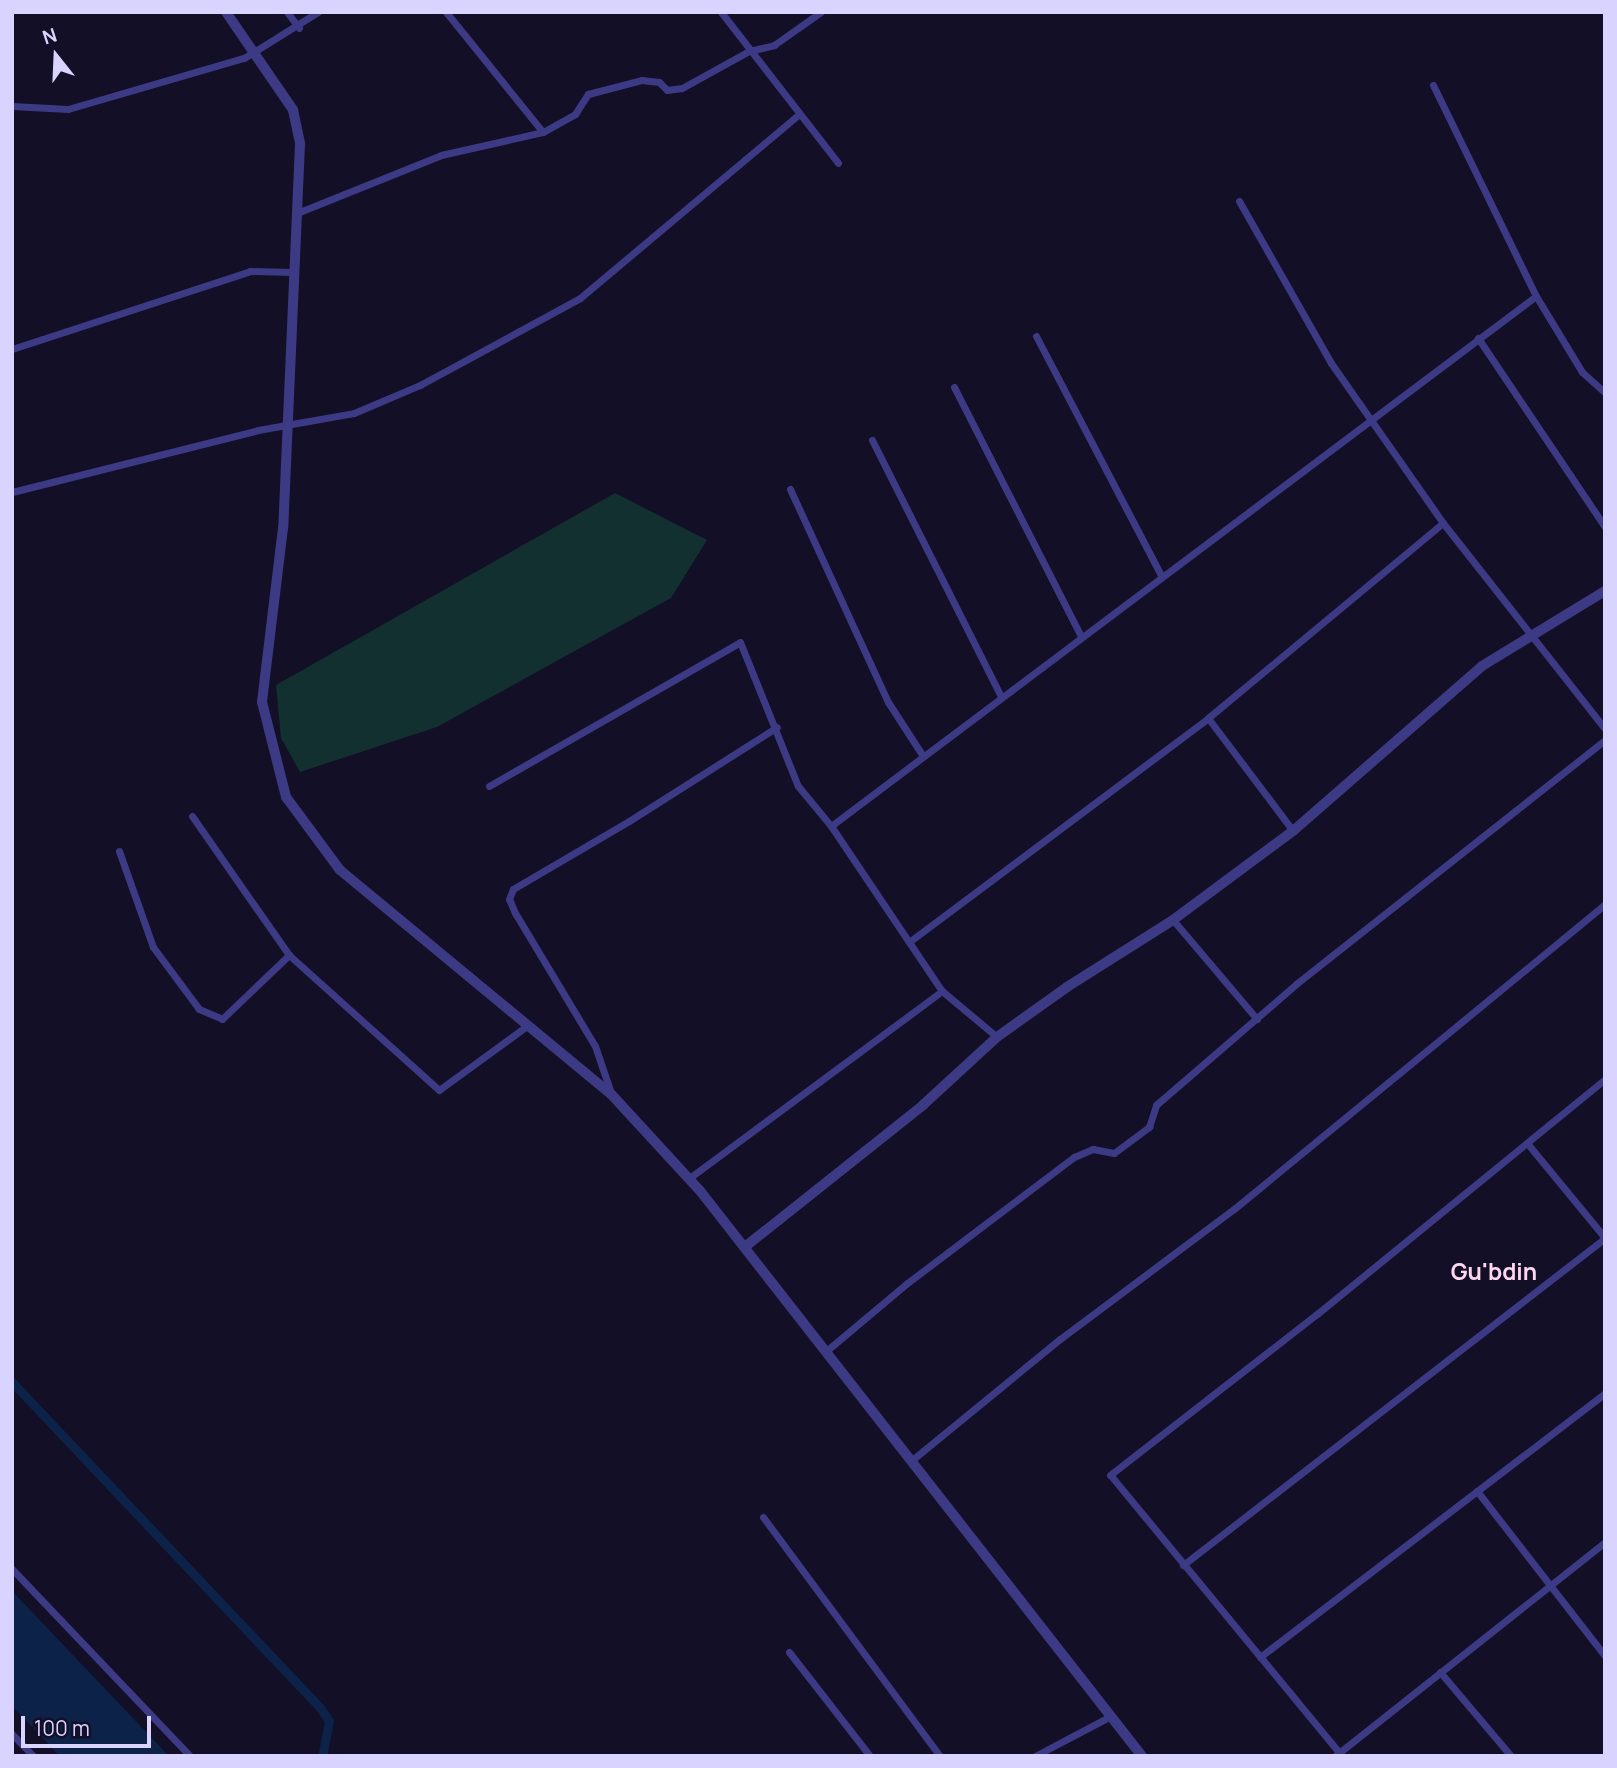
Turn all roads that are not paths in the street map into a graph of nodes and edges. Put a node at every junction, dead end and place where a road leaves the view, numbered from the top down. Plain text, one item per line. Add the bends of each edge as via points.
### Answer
1 (226, 12) edge
2 (287, 12) edge
3 (318, 12) edge
4 (446, 12) edge
5 (721, 12) edge
6 (821, 12) edge
7 (299, 28) junction
8 (256, 51) junction
9 (749, 51) junction
10 (1433, 85) dead end
11 (12, 106) edge
12 (799, 114) junction
13 (542, 132) junction
14 (838, 163) dead end
15 (1239, 201) dead end
16 (297, 213) junction
17 (292, 272) junction
18 (1536, 296) junction
19 (1036, 336) dead end
20 (1478, 338) junction
21 (12, 349) edge
22 (954, 387) dead end
23 (1605, 393) edge
24 (1369, 417) junction
25 (289, 426) junction
26 (872, 440) dead end
27 (790, 489) dead end
28 (12, 492) edge
29 (1443, 523) junction
30 (1605, 527) edge
31 (1161, 575) junction
32 (1605, 591) edge
33 (1081, 636) junction
34 (1530, 637) junction
35 (1001, 697) junction
36 (1208, 718) junction
37 (777, 727) junction
38 (1605, 729) edge
39 (1605, 740) edge
40 (923, 756) junction
41 (489, 786) dead end
42 (192, 816) dead end
43 (831, 827) junction
44 (1293, 831) junction
45 (119, 851) dead end
46 (1605, 904) edge
47 (1173, 920) junction
48 (909, 942) junction
49 (289, 955) junction
50 (942, 991) junction
51 (1257, 1019) junction
52 (527, 1025) junction
53 (997, 1037) junction
54 (1605, 1079) edge
55 (611, 1094) junction
56 (1527, 1143) junction
57 (688, 1179) junction
58 (1605, 1238) edge
59 (746, 1246) junction
60 (825, 1352) junction
61 (1605, 1393) edge
62 (912, 1460) junction
63 (1477, 1491) junction
64 (763, 1517) dead end
65 (1605, 1542) edge
66 (1183, 1565) junction
67 (12, 1569) edge
68 (1550, 1585) junction
69 (789, 1652) dead end
70 (1605, 1656) edge
71 (1260, 1657) junction
72 (1440, 1672) junction
73 (1111, 1716) junction
74 (12, 1734) edge
75 (1339, 1755) edge
76 (33, 1756) edge
77 (190, 1756) edge
78 (870, 1756) edge
79 (940, 1756) edge
80 (1035, 1756) edge
81 (1142, 1756) edge
82 (1510, 1756) edge

1 - 8 street
2 - 7 street
3 - 7 street
4 - 13 street
5 - 9 street
6 - 9 street via 774,45
7 - 8 street
8 - 11 street via 68,109
8 - 16 street via 293,110 300,144
9 - 12 street
9 - 13 street via 682,88 667,90 659,82 642,80 588,94 575,114
10 - 18 street
12 - 14 street
12 - 25 street via 580,298 420,385 354,413
13 - 16 street via 441,155
15 - 24 street via 1331,363
16 - 17 street
17 - 21 street via 250,271
17 - 25 street
18 - 20 street
18 - 23 street via 1582,372
19 - 31 street
20 - 24 street
20 - 30 street
22 - 33 street
24 - 29 street
24 - 31 street
25 - 28 street
25 - 52 street via 283,528 262,702 286,797 340,870
26 - 35 street
27 - 40 street via 888,702
29 - 34 street
29 - 36 street
31 - 33 street
32 - 34 street
33 - 35 street
34 - 38 street
34 - 44 street via 1482,666
35 - 40 street
36 - 44 street
36 - 48 street
37 - 41 street via 740,642
37 - 43 street via 798,786
37 - 55 street via 513,889 509,899 515,913 595,1046
39 - 51 street
40 - 43 street
42 - 49 street
43 - 48 street
44 - 47 street
45 - 49 street via 153,947 199,1009 222,1019
46 - 62 street via 1234,1209 1060,1339
47 - 51 street
47 - 53 street
48 - 50 street
49 - 52 street via 439,1090
50 - 53 street
50 - 57 street
51 - 60 street via 1156,1105 1149,1127 1114,1153 1093,1149 1074,1157 906,1284
52 - 55 street
53 - 59 street via 923,1105
54 - 56 street
55 - 57 street
56 - 58 street
56 - 66 street via 1110,1475
57 - 59 street
58 - 66 street
59 - 60 street
60 - 62 street
61 - 63 street
62 - 73 street
63 - 68 street
63 - 71 street
64 - 79 street
65 - 68 street
66 - 71 street
67 - 77 street
68 - 70 street
68 - 72 street
69 - 78 street
71 - 75 street
72 - 75 street
72 - 82 street
73 - 80 street
73 - 81 street
74 - 76 street

